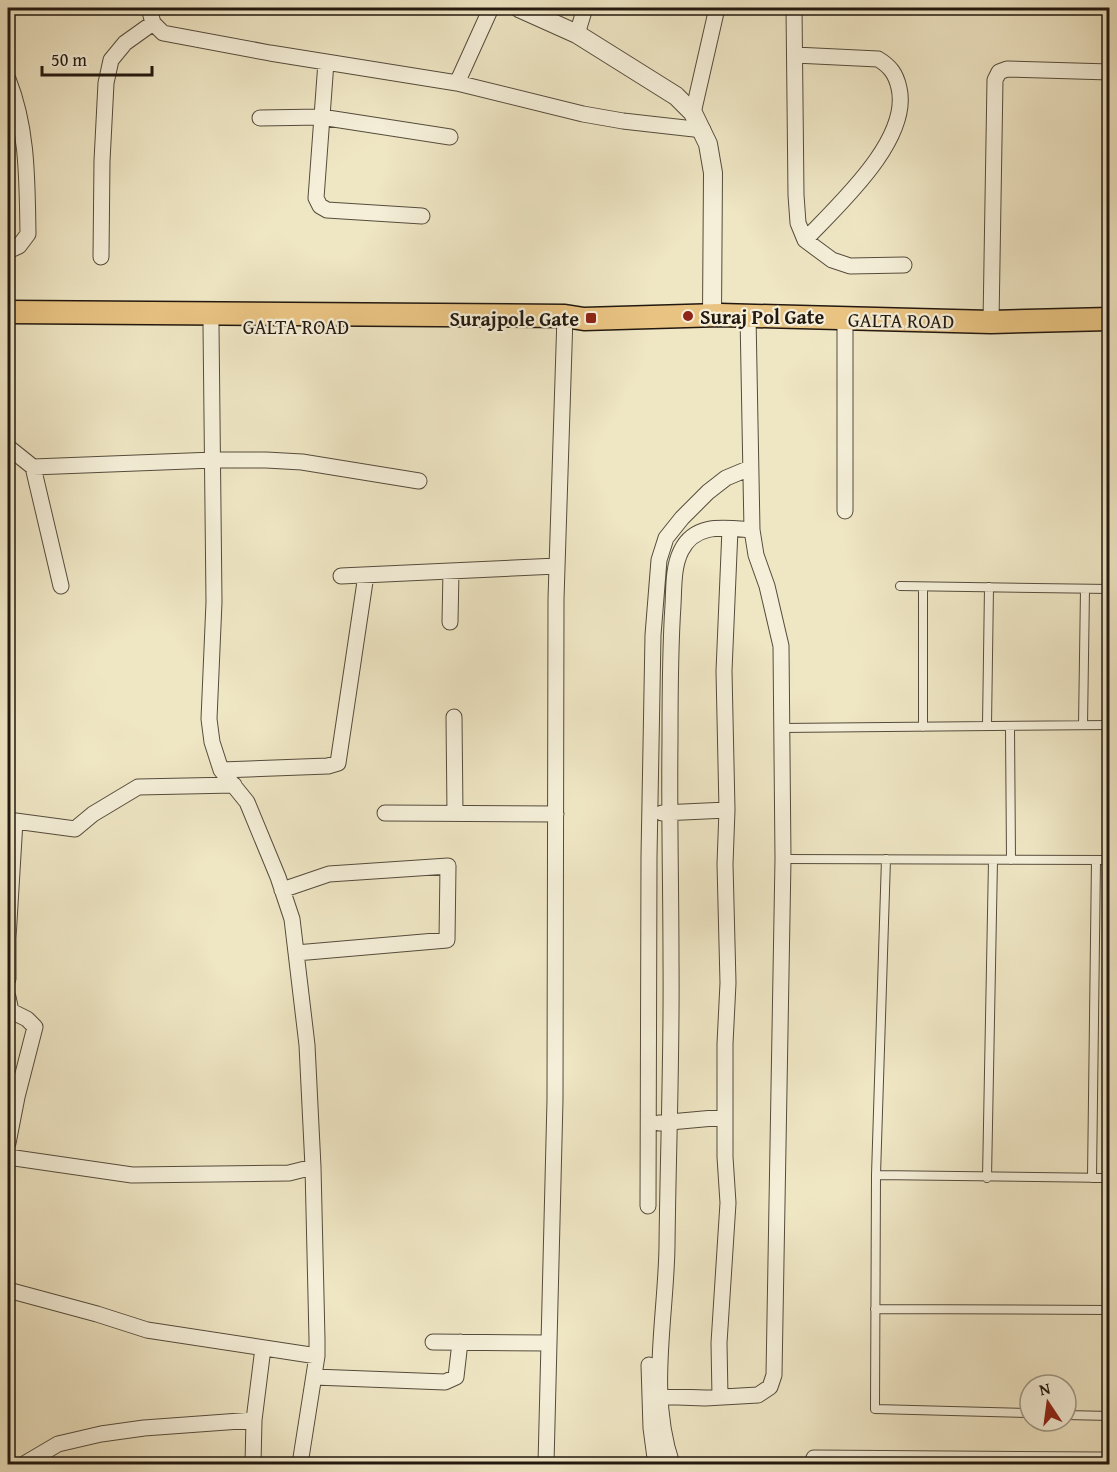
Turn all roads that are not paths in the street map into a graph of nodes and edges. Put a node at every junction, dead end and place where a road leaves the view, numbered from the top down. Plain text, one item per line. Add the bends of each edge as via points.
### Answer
1 (149, 8) edge
2 (491, 8) edge
3 (519, 8) edge
4 (585, 8) edge
5 (717, 8) edge
6 (794, 8) edge
7 (153, 23) junction
8 (577, 34) junction
9 (795, 55) junction
10 (326, 62) junction
11 (1110, 72) edge
12 (8, 79) edge
13 (457, 83) junction
14 (693, 113) junction
15 (321, 117) junction
16 (260, 118) dead end
17 (703, 130) junction
18 (450, 137) dead end
19 (422, 216) dead end
20 (805, 240) junction
21 (8, 251) edge
22 (101, 257) dead end
23 (904, 265) dead end
24 (8, 312) edge
25 (712, 315) junction
26 (748, 316) junction
27 (845, 318) junction
28 (1110, 319) edge
29 (571, 321) junction
30 (991, 322) junction
31 (1023, 322) junction
32 (211, 325) junction
33 (8, 327) edge
34 (1110, 329) edge
35 (8, 447) edge
36 (213, 460) junction
37 (33, 467) junction
38 (750, 468) junction
39 (419, 481) dead end
40 (845, 510) dead end
41 (690, 525) junction
42 (730, 529) junction
43 (752, 530) junction
44 (557, 566) junction
45 (451, 571) junction
46 (366, 575) junction
47 (341, 576) dead end
48 (61, 586) dead end
49 (900, 586) dead end
50 (923, 587) junction
51 (989, 587) junction
52 (1085, 589) junction
53 (1110, 589) edge
54 (450, 622) dead end
55 (662, 634) junction
56 (454, 717) dead end
57 (987, 725) junction
58 (1083, 725) junction
59 (1110, 725) edge
60 (923, 727) junction
61 (1010, 727) junction
62 (782, 728) junction
63 (221, 770) junction
64 (234, 786) junction
65 (728, 810) junction
66 (385, 813) dead end
67 (455, 813) junction
68 (556, 814) junction
69 (660, 814) junction
70 (11, 821) edge
71 (783, 859) junction
72 (886, 859) junction
73 (993, 860) junction
74 (1011, 860) junction
75 (1096, 860) junction
76 (1110, 860) edge
77 (282, 890) junction
78 (296, 953) junction
79 (8, 979) edge
80 (659, 981) junction
81 (8, 997) edge
82 (725, 1117) junction
83 (658, 1123) junction
84 (8, 1143) edge
85 (8, 1157) edge
86 (313, 1167) junction
87 (876, 1175) junction
88 (987, 1178) junction
89 (1092, 1178) junction
90 (1110, 1178) edge
91 (648, 1206) dead end
92 (8, 1290) edge
93 (875, 1308) junction
94 (1110, 1310) edge
95 (433, 1342) dead end
96 (460, 1342) junction
97 (548, 1343) junction
98 (263, 1348) junction
99 (317, 1356) junction
100 (649, 1365) dead end
101 (314, 1377) junction
102 (654, 1396) junction
103 (720, 1397) junction
104 (1018, 1413) edge
105 (1078, 1415) edge
106 (1110, 1416) edge
107 (254, 1420) junction
108 (655, 1458) dead end
109 (887, 1462) edge
110 (907, 1462) edge
111 (24, 1464) edge
112 (253, 1464) edge
113 (300, 1464) edge
114 (546, 1464) edge
115 (672, 1464) edge
116 (811, 1464) edge
117 (1101, 1464) edge

1 - 7 street
2 - 13 street
3 - 8 street
4 - 8 street
5 - 14 street
6 - 9 street
7 - 10 street via 163,33
7 - 22 street via 125,43 111,60 102,161
8 - 14 street via 676,96
9 - 20 street via 796,195 798,223
9 - 20 street via 878,59 893,72 900,92 896,126 882,150 861,181
10 - 13 street
10 - 15 street
11 - 30 street via 1007,69 994,80
12 - 21 street via 23,127 28,234 19,246
13 - 17 street via 583,114
14 - 17 street
15 - 16 street
15 - 18 street
15 - 19 street via 316,198 320,206 327,210
17 - 25 street via 713,173
20 - 23 street via 832,260 850,266
24 - 29 main road
25 - 26 main road, GALTA ROAD
25 - 29 main road, GALTA ROAD
26 - 27 main road, GALTA ROAD
26 - 38 street
27 - 30 main road, GALTA ROAD
27 - 40 street
28 - 31 main road, GALTA ROAD
29 - 32 main road, GALTA ROAD
29 - 44 street
30 - 31 main road, GALTA ROAD
31 - 34 main road via 1057,329
32 - 33 main road, GALTA ROAD
32 - 36 street
35 - 37 street
36 - 37 street
36 - 39 street via 302,462
36 - 63 street via 214,602 209,719
37 - 48 street
38 - 41 street via 717,485
38 - 43 street
41 - 42 street
41 - 55 street via 678,558
41 - 55 street via 666,538 659,560
42 - 43 street
42 - 65 street via 724,671
43 - 62 street via 781,646
44 - 45 street
44 - 68 street
45 - 46 street
45 - 54 street
46 - 47 street
46 - 63 street via 338,763
49 - 50 lane
50 - 51 lane
50 - 60 lane
51 - 52 lane
51 - 57 lane
52 - 53 lane
52 - 58 lane
55 - 69 street
56 - 67 street
57 - 60 lane
57 - 61 lane
58 - 59 lane
58 - 61 lane
60 - 62 lane
61 - 74 lane
62 - 71 street
63 - 64 street
64 - 70 street via 138,788 75,829
64 - 77 street via 247,802
65 - 69 street
65 - 82 street
66 - 67 street
67 - 68 street
68 - 97 street via 555,1100
69 - 80 street
69 - 80 street
70 - 79 street
71 - 72 lane
71 - 103 street via 774,1375 770,1387 758,1395
72 - 73 lane
72 - 87 lane
73 - 74 lane
73 - 88 lane
74 - 75 lane
75 - 76 lane
75 - 89 lane
77 - 78 street via 292,919
77 - 78 street via 329,874 448,866 447,940
78 - 86 street via 307,1045
80 - 83 street
80 - 83 street
81 - 84 street via 12,1011 35,1027
82 - 83 street
82 - 103 street via 728,1203 719,1343
83 - 91 street
83 - 102 street via 667,1278
85 - 86 street via 132,1175 289,1173
86 - 99 street
87 - 88 lane
87 - 93 lane
88 - 89 lane
89 - 90 lane
92 - 98 street via 147,1330
93 - 94 lane
93 - 104 lane via 875,1408
95 - 96 street
96 - 97 street
96 - 101 street via 456,1377 445,1382
97 - 114 street
98 - 99 street
98 - 107 street
99 - 101 street
100 - 102 street
101 - 113 street
102 - 103 street
102 - 108 street via 651,1428
102 - 115 street
105 - 106 lane
107 - 111 street via 101,1434 58,1444
107 - 112 street
109 - 110 street
109 - 116 street via 814,1458
110 - 117 street via 1101,1460

